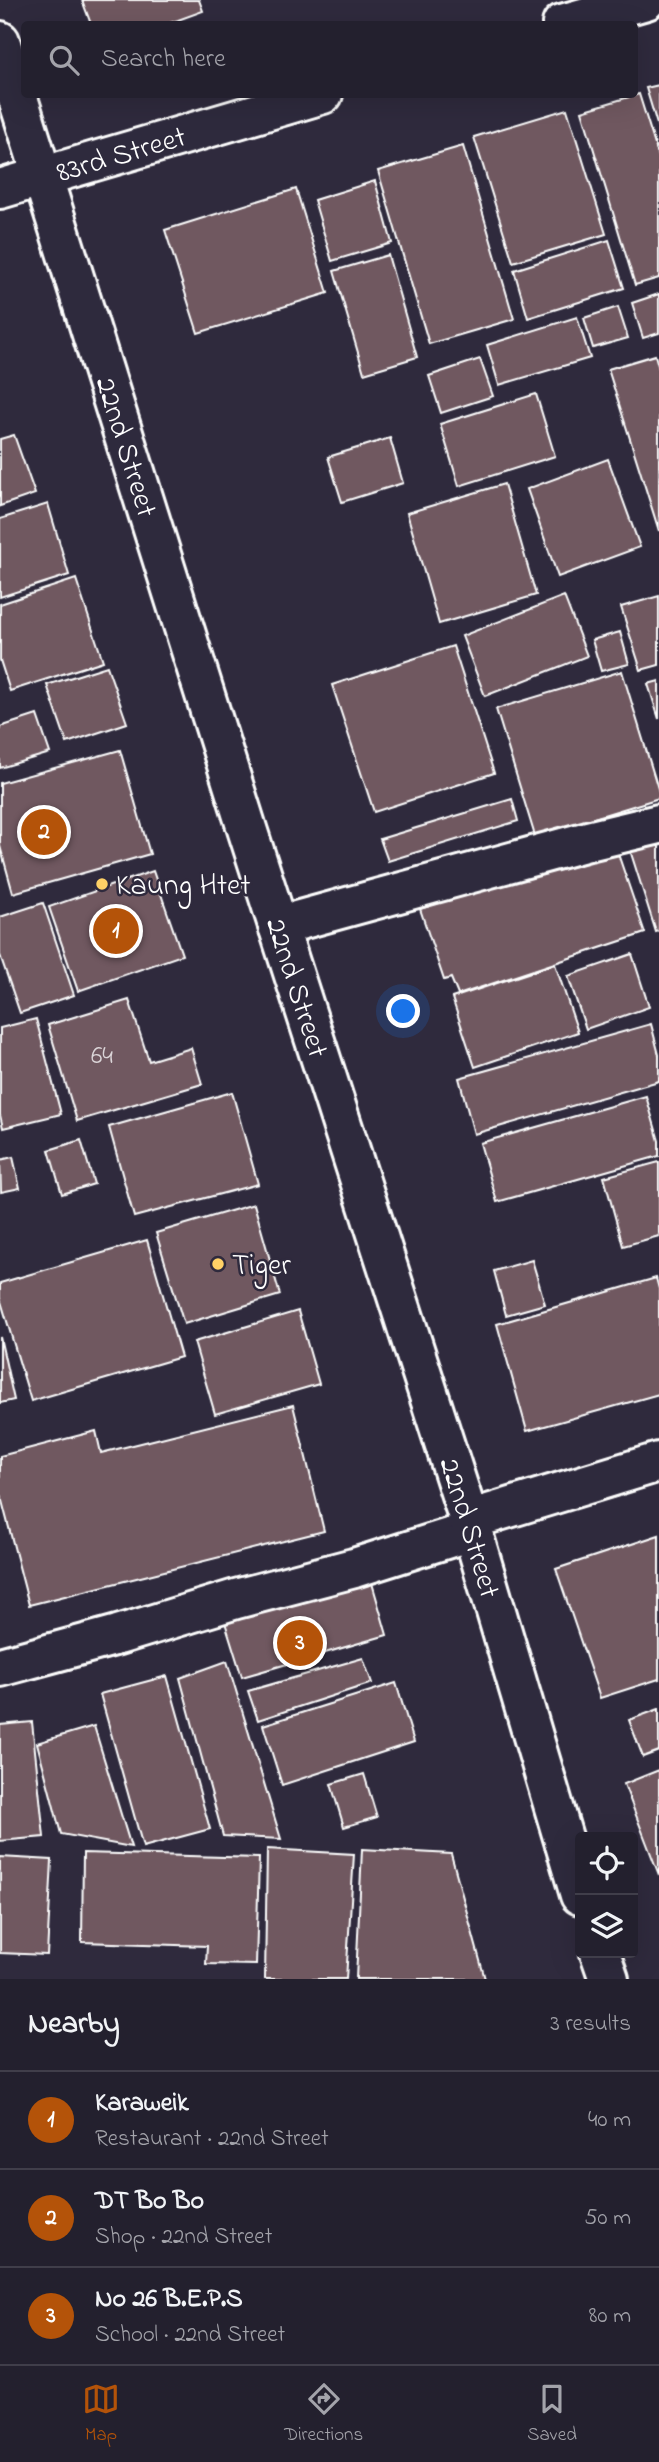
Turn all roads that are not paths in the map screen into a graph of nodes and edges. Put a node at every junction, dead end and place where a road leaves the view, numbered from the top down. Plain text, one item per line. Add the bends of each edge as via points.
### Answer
1 (646, 0) edge
2 (572, 21) edge
3 (0, 41) edge
4 (309, 98) edge
5 (42, 177) junction
6 (0, 189) edge
7 (659, 824) edge
8 (278, 926) junction
9 (659, 1462) edge
10 (470, 1525) junction
11 (0, 1667) edge
12 (575, 1878) edge
13 (602, 1958) edge
14 (609, 1979) edge

1 - 2 main road
3 - 5 main road, 22nd Street
4 - 5 main road, 83rd Street
5 - 6 main road, 83rd Street
5 - 8 main road, 22nd Street
7 - 8 main road
8 - 10 main road, 22nd Street
9 - 10 main road
10 - 11 main road via 354,1568
10 - 12 main road, 22nd Street
13 - 14 main road

